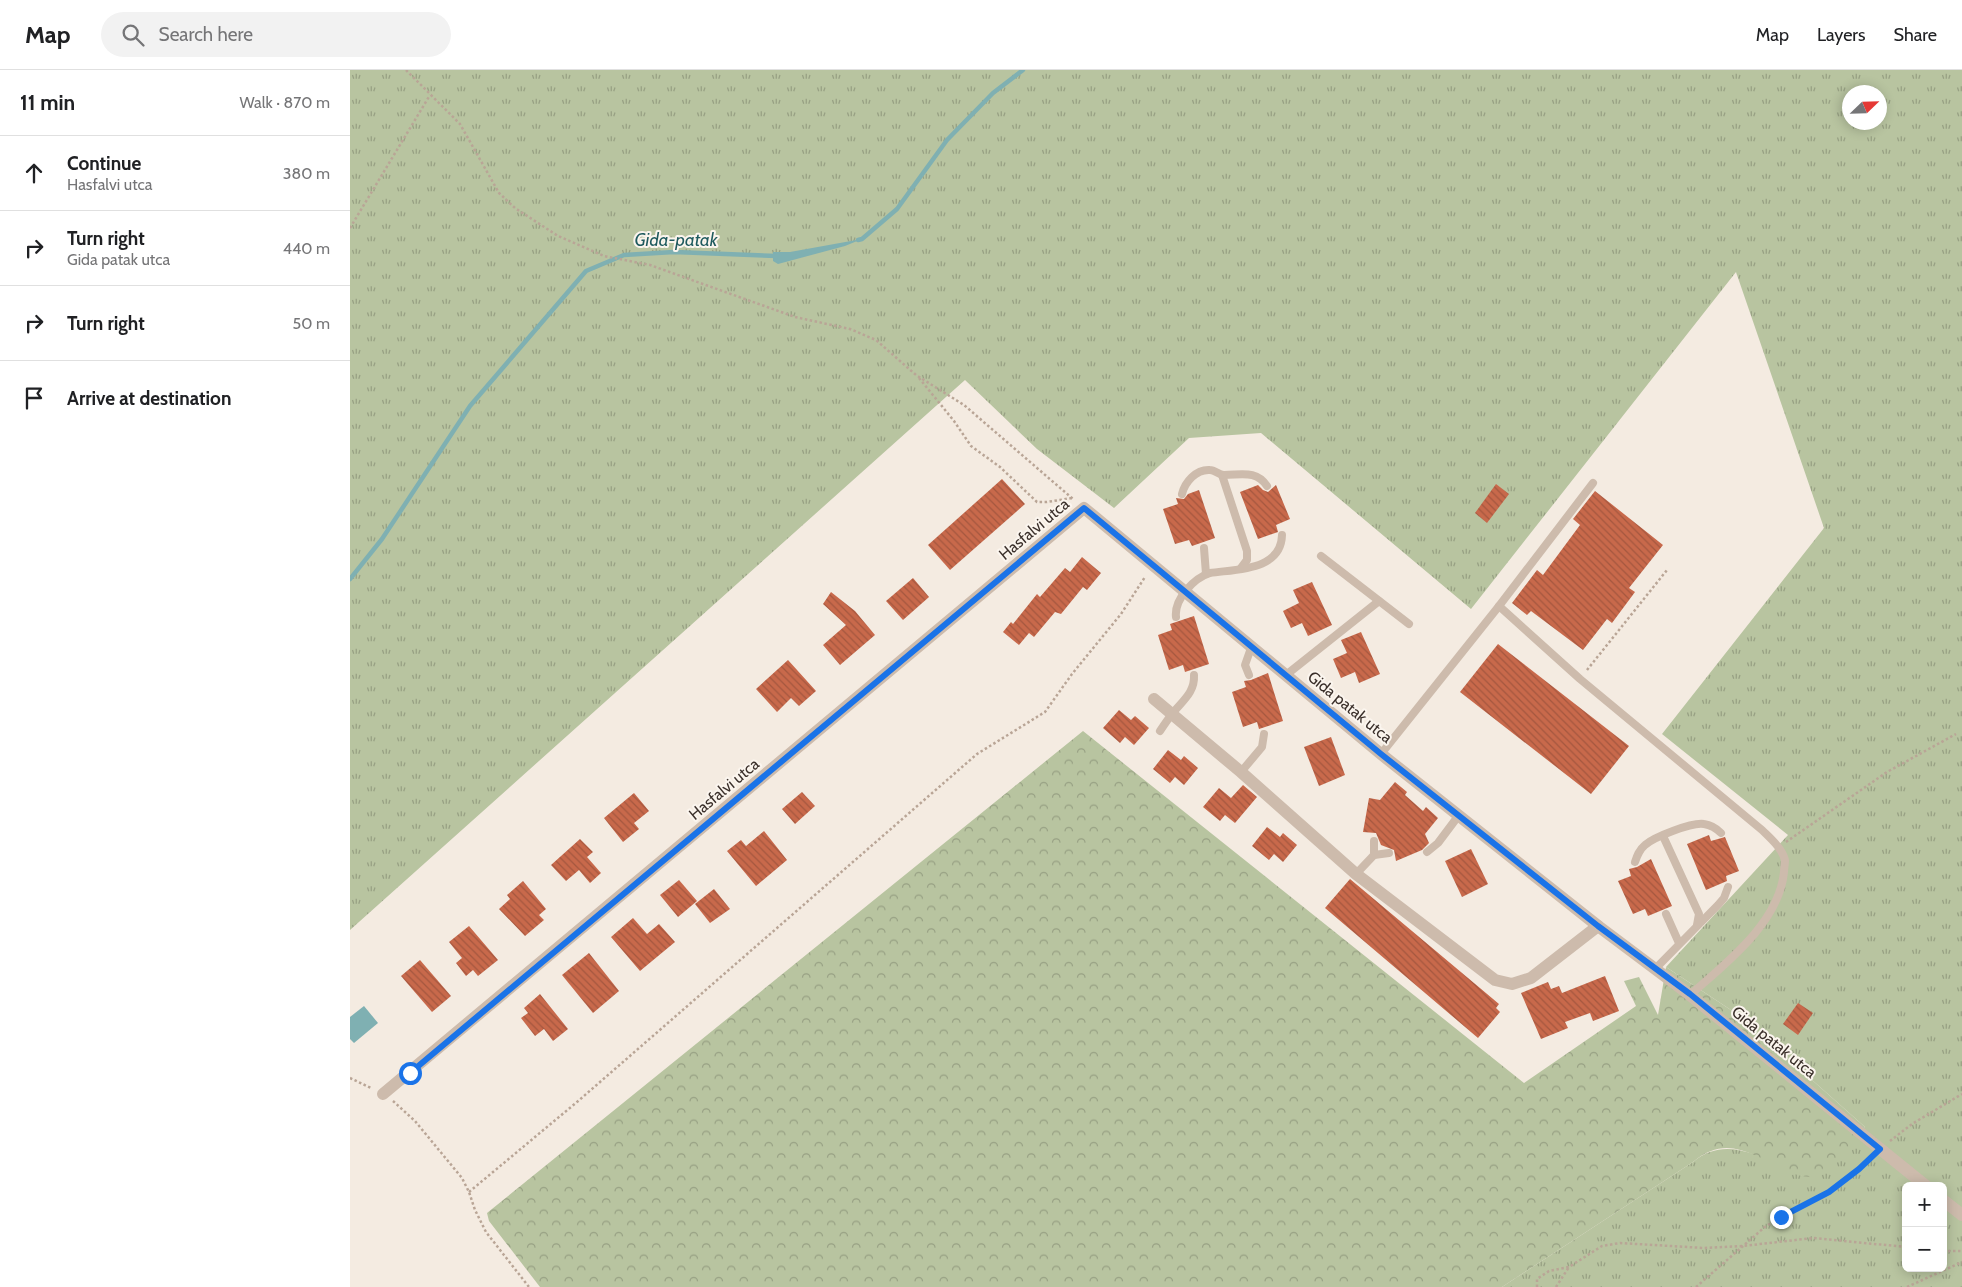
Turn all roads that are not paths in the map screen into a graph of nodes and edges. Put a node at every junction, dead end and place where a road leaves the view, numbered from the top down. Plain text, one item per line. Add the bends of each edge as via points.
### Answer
1 (1222, 475) junction
2 (1593, 484) dead end
3 (1267, 486) dead end
4 (1182, 494) dead end
5 (1084, 508) joint
6 (1282, 535) dead end
7 (1204, 548) dead end
8 (1321, 556) dead end
9 (1241, 568) junction
10 (1206, 574) junction
11 (1185, 591) junction
12 (1379, 601) junction
13 (1499, 606) junction
14 (1176, 617) dead end
15 (1409, 624) dead end
16 (1251, 648) junction
17 (1249, 674) dead end
18 (1194, 675) dead end
19 (1286, 676) junction
20 (1154, 699) dead end
21 (1171, 715) junction
22 (1160, 731) dead end
23 (1264, 734) dead end
24 (1381, 754) junction
25 (1241, 772) junction
26 (1458, 815) junction
27 (1721, 833) dead end
28 (1663, 836) junction
29 (1374, 841) dead end
30 (1427, 852) dead end
31 (1374, 854) junction
32 (1390, 854) dead end
33 (1635, 862) dead end
34 (1356, 874) junction
35 (1728, 887) dead end
36 (1666, 914) dead end
37 (1598, 926) junction
38 (1697, 926) junction
39 (1679, 943) junction
40 (1656, 968) junction
41 (1690, 994) junction
42 (383, 1094) road end
43 (1921, 1182) edge
44 (1947, 1203) edge
45 (1962, 1215) edge

1 - 3 lane via 1253,474
1 - 4 lane via 1211,470 1201,471 1185,484
1 - 9 lane via 1247,550 1247,560
2 - 13 lane
5 - 11 street, Gida patak utca
5 - 42 street, Hasfalvi utca
6 - 9 lane via 1280,544 1267,562
7 - 10 lane
8 - 12 lane
9 - 10 lane
10 - 11 lane
11 - 14 lane via 1176,607
11 - 16 street, Gida patak utca
12 - 15 lane
12 - 19 lane
13 - 24 lane
13 - 41 lane via 1580,679 1762,830 1785,860 1780,893 1761,926
16 - 17 lane via 1245,665
16 - 19 street, Gida patak utca
18 - 21 lane via 1190,693
19 - 24 street, Gida patak utca
20 - 21 street
21 - 22 lane
21 - 25 street
23 - 25 lane via 1262,747
24 - 26 street, Gida patak utca
25 - 34 street
26 - 30 lane via 1438,843
26 - 37 street, Gida patak utca
27 - 28 lane via 1712,826 1700,824
28 - 33 lane via 1644,845
28 - 38 lane via 1699,914
29 - 31 lane
31 - 32 lane
31 - 34 lane
34 - 37 street via 1504,983 1519,983 1530,978
35 - 38 lane via 1724,898
36 - 39 lane
37 - 40 street, Gida patak utca
38 - 39 lane
39 - 40 lane
40 - 41 street, Gida patak utca
41 - 43 street, Gida patak utca
44 - 45 street

